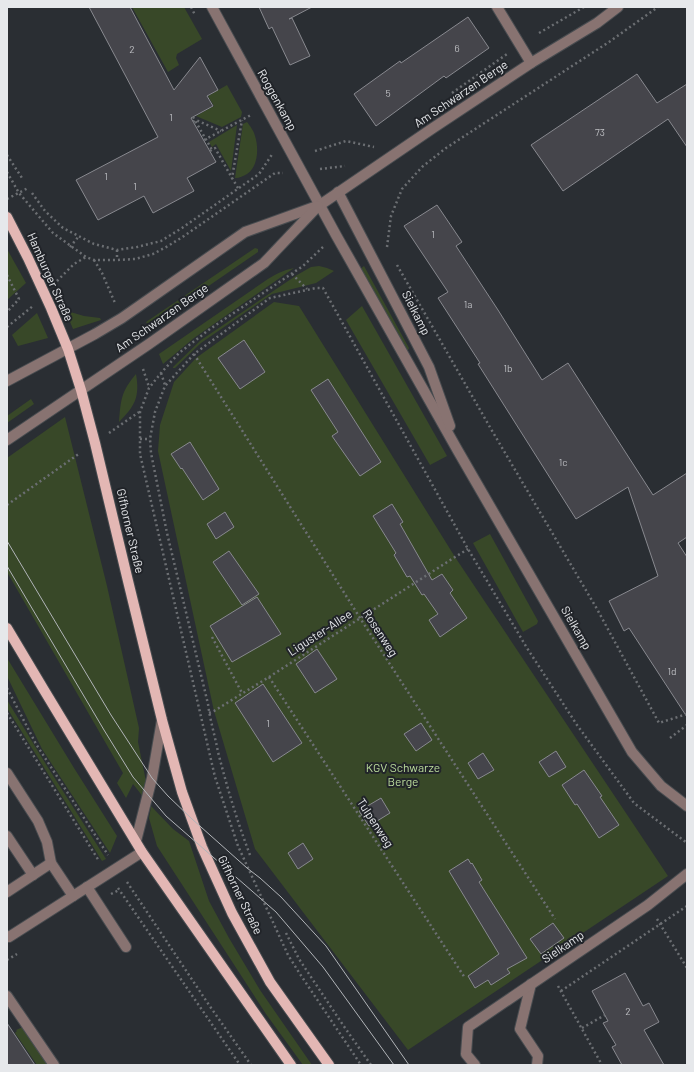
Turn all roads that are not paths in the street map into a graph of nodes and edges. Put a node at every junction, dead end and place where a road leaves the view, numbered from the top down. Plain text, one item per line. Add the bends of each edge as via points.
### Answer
1 (212, 7) edge
2 (497, 7) edge
3 (618, 7) edge
4 (531, 63) junction
5 (338, 192) junction
6 (320, 205) junction
7 (7, 217) edge
8 (68, 349) junction
9 (7, 381) edge
10 (81, 390) junction
11 (7, 440) edge
12 (458, 451) junction
13 (7, 628) edge
14 (162, 720) junction
15 (7, 773) edge
16 (687, 806) edge
17 (7, 836) edge
18 (136, 841) junction
19 (142, 852) junction
20 (51, 863) junction
21 (687, 874) edge
22 (33, 875) junction
23 (87, 887) junction
24 (7, 892) edge
25 (73, 896) junction
26 (7, 936) edge
27 (126, 947) dead end
28 (531, 984) junction
29 (7, 996) edge
30 (54, 1065) edge
31 (291, 1065) edge
32 (329, 1065) edge
33 (475, 1065) edge
34 (537, 1065) edge

1 - 6 street, Roggenkamp
2 - 4 street
3 - 4 street, Am Schwarzen Berge via 597,23
4 - 5 street, Am Schwarzen Berge
5 - 6 street, Am Schwarzen Berge
5 - 12 street, Sielkamp via 429,367
6 - 8 street, Am Schwarzen Berge via 245,232 122,318
6 - 10 street, Am Schwarzen Berge via 264,263
6 - 12 street, Sielkamp
7 - 8 main road, Hamburger Straße via 38,278
8 - 9 street, Am Schwarzen Berge
8 - 10 main road, Gifhorner Straße
10 - 11 street, Am Schwarzen Berge
10 - 14 main road, Gifhorner Straße
12 - 16 street, Sielkamp via 632,752 661,786
13 - 18 main road
14 - 18 street, Gifhorner Straße via 152,778
14 - 32 main road, Gifhorner Straße via 182,792 206,857 232,913 270,982
15 - 20 street via 38,821 47,842
17 - 22 street
18 - 19 main road
19 - 23 street
19 - 31 main road
20 - 22 street
20 - 25 street
21 - 28 street, Sielkamp via 648,905
22 - 24 street
23 - 25 street
23 - 27 street
25 - 26 street
28 - 33 street, Sielkamp via 468,1027 466,1054
28 - 34 street via 520,1029 538,1056
29 - 30 street

